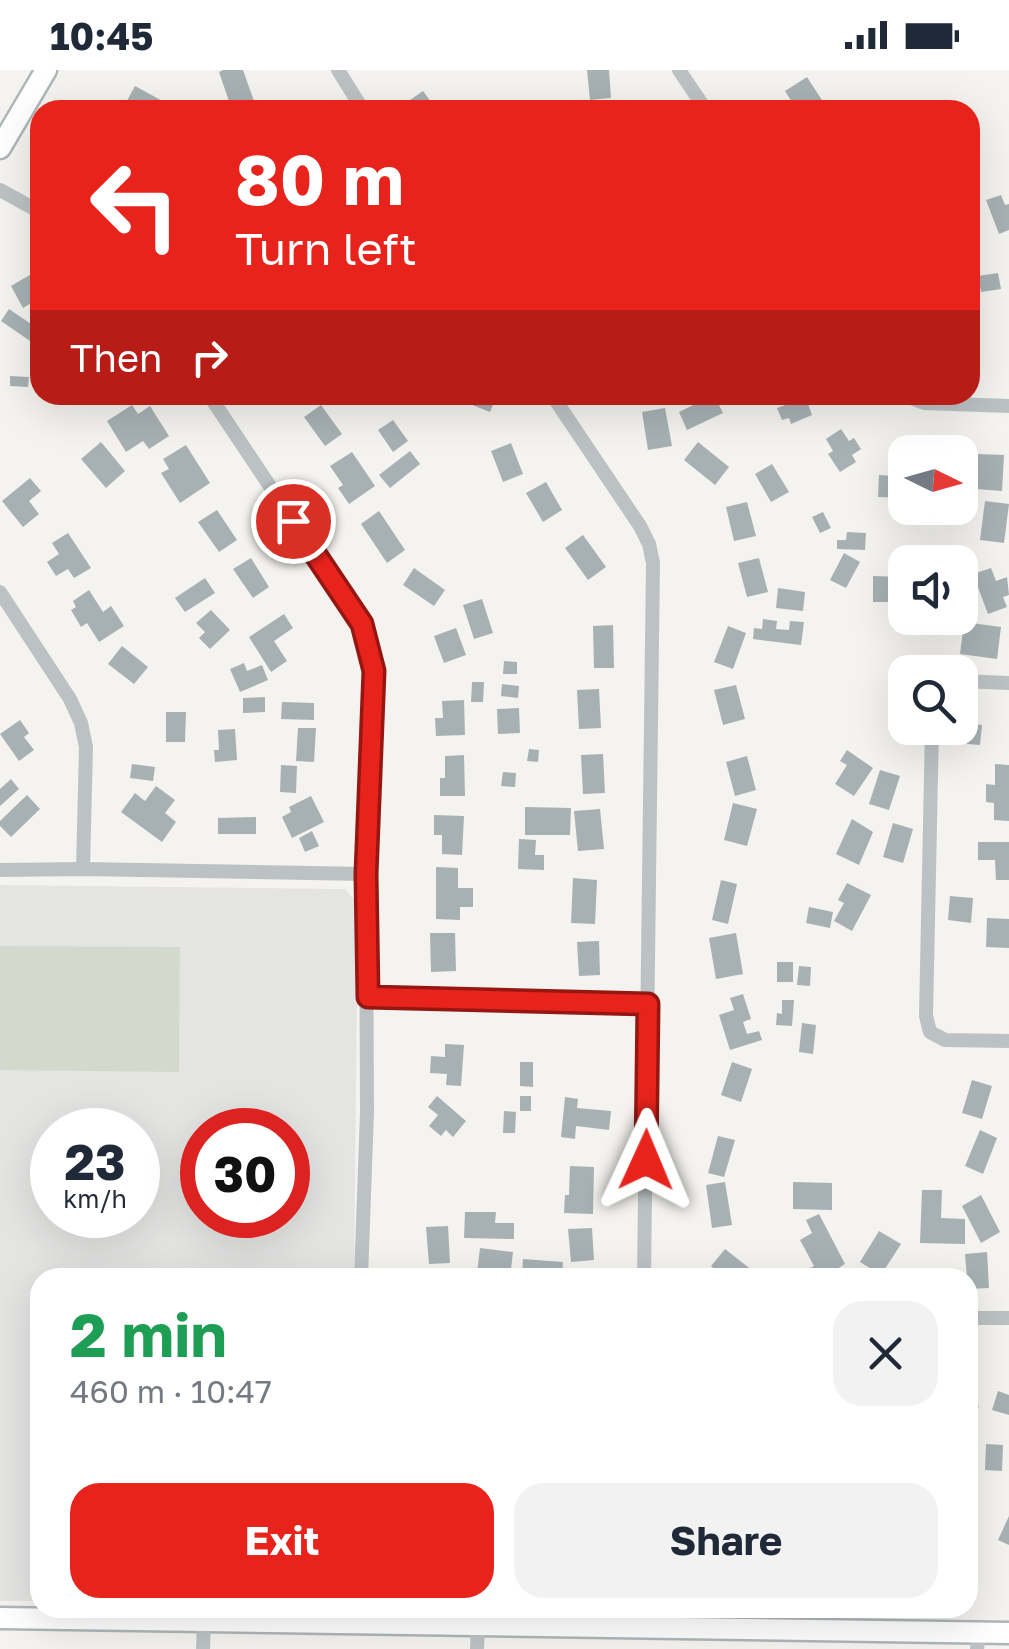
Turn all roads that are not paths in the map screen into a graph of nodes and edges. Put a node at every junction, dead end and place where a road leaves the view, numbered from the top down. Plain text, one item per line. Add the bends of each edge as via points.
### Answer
1 (46, 70) edge
2 (338, 70) edge
3 (680, 70) edge
4 (357, 100) edge
5 (700, 100) edge
6 (0, 148) edge
7 (0, 190) edge
8 (30, 206) edge
9 (216, 405) edge
10 (559, 405) edge
11 (966, 405) edge
12 (1009, 406) edge
13 (0, 592) edge
14 (978, 682) edge
15 (1009, 683) edge
16 (932, 745) edge
17 (83, 869) junction
18 (0, 870) edge
19 (366, 874) junction
20 (368, 997) junction
21 (648, 1004) junction
22 (1009, 1041) edge
23 (362, 1268) edge
24 (644, 1268) edge
25 (978, 1318) edge
26 (1009, 1318) edge
27 (0, 1618) edge
28 (307, 1618) edge
29 (382, 1618) edge
30 (618, 1618) edge
31 (649, 1618) edge
32 (204, 1622) junction
33 (478, 1626) junction
34 (1009, 1633) edge
35 (978, 1641) edge
36 (203, 1649) edge
37 (477, 1649) edge

1 - 6 main road
2 - 4 street
3 - 5 street
7 - 8 street
9 - 19 street via 362,624 374,671
10 - 21 street via 640,526 653,563
11 - 12 street
13 - 17 street via 82,723
14 - 15 street
16 - 22 street via 930,1032 945,1040
17 - 18 street
17 - 19 street
19 - 20 street
20 - 21 street
20 - 23 street
21 - 24 street
25 - 26 street
27 - 32 main road
28 - 32 main road
29 - 33 main road
30 - 33 main road
31 - 35 main road
32 - 36 street
33 - 37 street
34 - 35 main road

